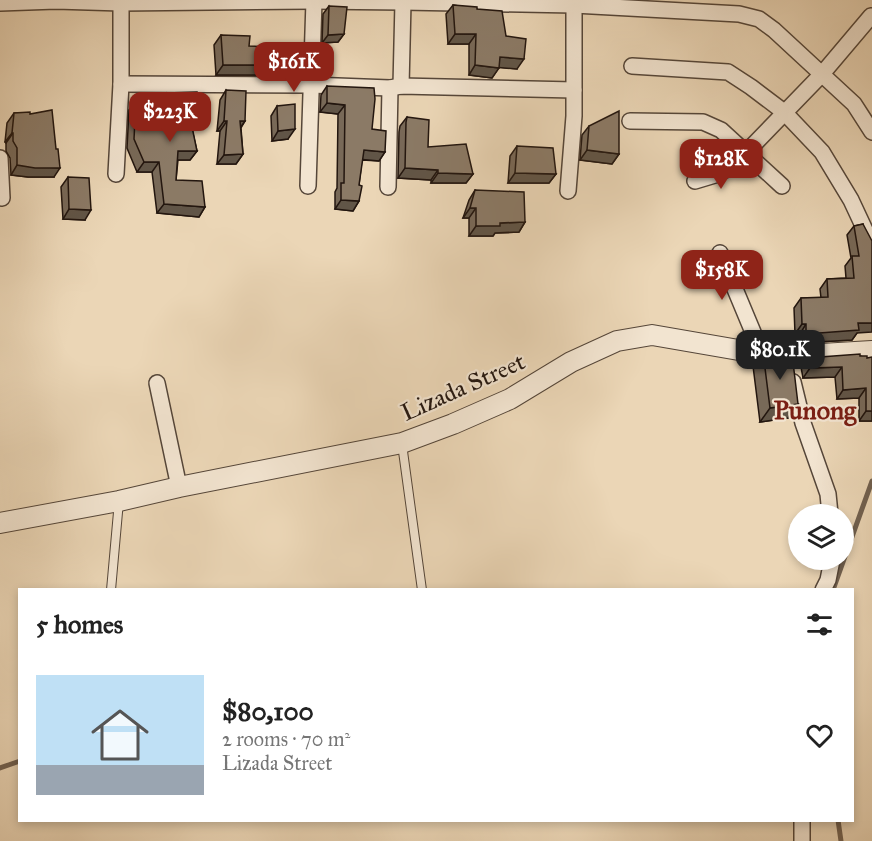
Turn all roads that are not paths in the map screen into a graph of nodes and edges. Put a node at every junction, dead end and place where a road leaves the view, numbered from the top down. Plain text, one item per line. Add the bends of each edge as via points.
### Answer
1 (314, 1) edge
2 (403, 2) junction
3 (0, 3) edge
4 (121, 3) junction
5 (574, 5) junction
6 (670, 5) edge
7 (740, 7) edge
8 (870, 16) dead end
9 (632, 66) dead end
10 (822, 74) junction
11 (121, 84) junction
12 (311, 85) junction
13 (396, 87) junction
14 (574, 90) junction
15 (784, 112) junction
16 (630, 121) dead end
17 (872, 132) edge
18 (746, 153) junction
19 (0, 158) edge
20 (116, 174) dead end
21 (695, 181) dead end
22 (308, 186) dead end
23 (782, 186) dead end
24 (388, 187) dead end
25 (568, 191) dead end
26 (2, 198) dead end
27 (872, 245) edge
28 (720, 253) dead end
29 (872, 351) edge
30 (756, 353) junction
31 (788, 356) junction
32 (157, 384) dead end
33 (402, 443) junction
34 (179, 487) junction
35 (119, 501) junction
36 (829, 504) edge
37 (0, 523) edge
38 (830, 570) edge
39 (111, 588) edge
40 (422, 588) edge
41 (824, 588) edge
42 (802, 822) edge
43 (802, 841) edge

1 - 2 street
1 - 4 street
1 - 12 street
2 - 5 street
2 - 13 street
3 - 4 street
4 - 11 street
5 - 6 street
5 - 14 street
6 - 7 street
7 - 10 street via 774,30
8 - 10 street
9 - 15 street via 728,72
10 - 15 street
10 - 17 street via 854,104
11 - 12 street
11 - 20 street
12 - 13 street
12 - 22 street
13 - 14 street
13 - 24 street
14 - 25 street
15 - 18 street
15 - 27 street via 822,152
16 - 18 street via 703,122 721,130
18 - 21 street via 733,166
18 - 23 street
19 - 26 street
28 - 30 street via 755,337
29 - 31 street, Lizada Street
30 - 31 street, Lizada Street
30 - 33 street, Lizada Street via 652,335 617,341 571,362 510,399
31 - 36 street via 802,423
32 - 34 street
33 - 34 street, Lizada Street
33 - 40 lane
34 - 35 street, Lizada Street
35 - 37 street, Lizada Street
35 - 39 lane
38 - 41 street
42 - 43 street

